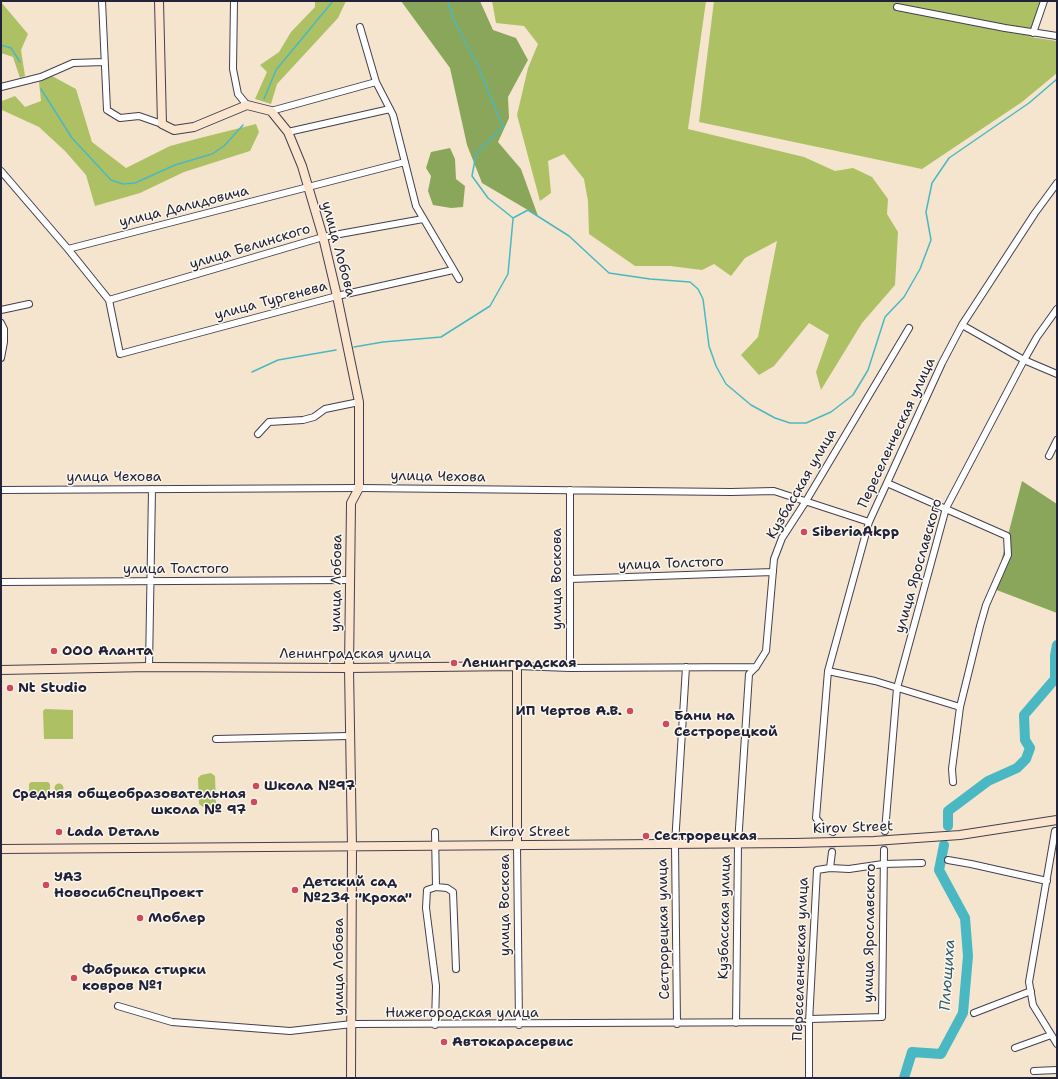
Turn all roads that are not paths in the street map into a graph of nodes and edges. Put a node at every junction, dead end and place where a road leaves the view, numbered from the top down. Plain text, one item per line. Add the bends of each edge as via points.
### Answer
1 (102, 1) edge
2 (159, 1) edge
3 (234, 1) edge
4 (1044, 1) edge
5 (897, 7) dead end
6 (360, 27) dead end
7 (1033, 33) junction
8 (1057, 36) edge
9 (104, 62) junction
10 (376, 82) junction
11 (1, 87) edge
12 (247, 105) junction
13 (390, 109) junction
14 (271, 111) junction
15 (162, 124) junction
16 (288, 132) junction
17 (405, 162) junction
18 (1, 171) edge
19 (1057, 183) edge
20 (308, 188) junction
21 (423, 219) junction
22 (323, 238) junction
23 (68, 249) junction
24 (453, 270) junction
25 (459, 279) dead end
26 (337, 296) junction
27 (109, 300) junction
28 (29, 304) dead end
29 (1057, 309) edge
30 (1, 310) edge
31 (1, 323) edge
32 (962, 325) junction
33 (909, 328) dead end
34 (1, 358) edge
35 (1024, 360) junction
36 (1057, 374) edge
37 (359, 402) junction
38 (258, 434) dead end
39 (1057, 440) edge
40 (1050, 456) dead end
41 (887, 484) junction
42 (359, 488) junction
43 (152, 489) junction
44 (1, 490) edge
45 (570, 490) junction
46 (806, 501) junction
47 (946, 508) junction
48 (869, 522) junction
49 (773, 572) junction
50 (570, 579) junction
51 (351, 580) junction
52 (1, 582) edge
53 (150, 582) junction
54 (517, 666) junction
55 (148, 667) junction
56 (686, 667) junction
57 (756, 667) junction
58 (349, 668) junction
59 (570, 668) junction
60 (1, 670) edge
61 (828, 671) junction
62 (897, 688) junction
63 (960, 707) junction
64 (349, 736) junction
65 (216, 739) dead end
66 (953, 782) dead end
67 (1057, 820) edge
68 (885, 831) tunnel mouth
69 (1055, 831) dead end
70 (435, 832) dead end
71 (833, 832) dead end
72 (675, 844) junction
73 (738, 844) junction
74 (517, 845) junction
75 (435, 846) junction
76 (352, 847) junction
77 (1, 849) edge
78 (884, 850) tunnel mouth
79 (832, 852) tunnel mouth
80 (948, 860) dead end
81 (922, 863) dead end
82 (883, 864) junction
83 (830, 868) junction
84 (1046, 882) junction
85 (436, 887) junction
86 (456, 969) dead end
87 (1031, 990) junction
88 (118, 1006) dead end
89 (974, 1013) dead end
90 (882, 1017) joint
91 (810, 1020) junction
92 (736, 1023) junction
93 (352, 1024) junction
94 (677, 1024) junction
95 (435, 1025) junction
96 (519, 1025) junction
97 (1052, 1035) junction
98 (1057, 1044) edge
99 (1016, 1048) dead end
100 (1057, 1070) edge
101 (1034, 1071) dead end
102 (351, 1078) edge
103 (809, 1078) edge

1 - 9 street
2 - 15 street
3 - 12 street via 232,69 238,94
4 - 7 street
5 - 7 street
6 - 10 street
7 - 8 street
9 - 11 street via 73,63 41,77
9 - 15 street via 107,110 120,118 139,116
10 - 13 street
10 - 14 street
12 - 14 street
12 - 15 street via 194,127 174,130
13 - 16 street
13 - 17 street
14 - 16 street, улица Лобова
16 - 20 street, улица Лобова
17 - 20 street, улица Далидовича
17 - 21 street via 416,206
18 - 23 street
19 - 32 street, Переселенческая улица
20 - 22 street, улица Лобова
20 - 23 street, улица Далидовича
21 - 22 street, улица Белинского
21 - 24 street
22 - 26 street, улица Лобова
22 - 27 street, улица Белинского
23 - 27 street
24 - 25 street
24 - 26 street, улица Тургенева
26 - 27 street, улица Тургенева via 120,354
26 - 37 street, улица Лобова
28 - 30 street
29 - 35 street, улица Ярославского
31 - 34 street via 4,329 4,342
32 - 35 street
32 - 41 street, Переселенческая улица
33 - 46 street, Кузбасская улица
35 - 36 street
35 - 47 street, улица Ярославского
37 - 38 street via 325,409 314,417 303,420 269,422
37 - 42 street, улица Лобова
39 - 40 street
41 - 47 street
41 - 48 street, Переселенческая улица
42 - 43 street, улица Чехова
42 - 45 street, улица Чехова
42 - 51 street, улица Лобова via 351,503
43 - 44 street, улица Чехова
43 - 53 street
45 - 46 street, улица Чехова via 774,491
45 - 50 street, улица Воскова
46 - 48 street, улица Чехова
46 - 49 street, Кузбасская улица via 782,538 774,559
47 - 62 street, улица Ярославского
47 - 63 street via 1007,536 1008,555 986,605
48 - 61 street, Переселенческая улица
49 - 50 street, улица Толстого
49 - 57 street, Кузбасская улица via 766,651
50 - 59 street, улица Воскова
51 - 53 street, улица Толстого
51 - 58 street, улица Лобова
52 - 53 street, улица Толстого
53 - 55 street
54 - 58 street, Ленинградская улица
54 - 59 street, Ленинградская улица
54 - 74 street, улица Воскова
55 - 58 street, Ленинградская улица
55 - 60 street, Ленинградская улица
56 - 57 street, Ленинградская улица
56 - 59 street, Ленинградская улица
56 - 72 street, Сестрорецкая улица
57 - 73 street, Кузбасская улица via 749,674
58 - 64 street, улица Лобова
61 - 62 street
61 - 71 street, Переселенческая улица via 816,818 823,827
62 - 63 street
62 - 68 street, улица Ярославского
63 - 66 street via 952,769
64 - 65 street
64 - 76 street, улица Лобова
67 - 73 street, Kirov Street, bridge via 960,835 874,841
69 - 84 street
70 - 75 street
72 - 73 street, Kirov Street
72 - 74 street, Kirov Street
72 - 94 street, Сестрорецкая улица
73 - 92 street, Кузбасская улица
74 - 75 street, Kirov Street
74 - 96 street, улица Воскова
75 - 76 street, Kirov Street
75 - 85 street
76 - 77 street, Kirov Street
76 - 93 street, улица Лобова
78 - 82 street, улица Ярославского
79 - 83 street, Переселенческая улица
80 - 84 street
81 - 82 street
82 - 83 street via 849,869
82 - 90 street, улица Ярославского
83 - 91 street, Переселенческая улица via 816,870
84 - 87 street via 1029,982
85 - 86 street via 447,888 453,892
85 - 95 street via 427,890 426,908 436,986
87 - 89 street
87 - 97 street via 1033,1005
88 - 93 street, Нижегородская улица via 172,1022 290,1031
90 - 91 street, Нижегородская улица
91 - 92 street, Нижегородская улица
91 - 103 street, Переселенческая улица
92 - 94 street, Нижегородская улица
93 - 95 street, Нижегородская улица
93 - 102 street, улица Лобова
94 - 96 street, Нижегородская улица
95 - 96 street, Нижегородская улица
97 - 98 street
97 - 99 street
100 - 101 street

